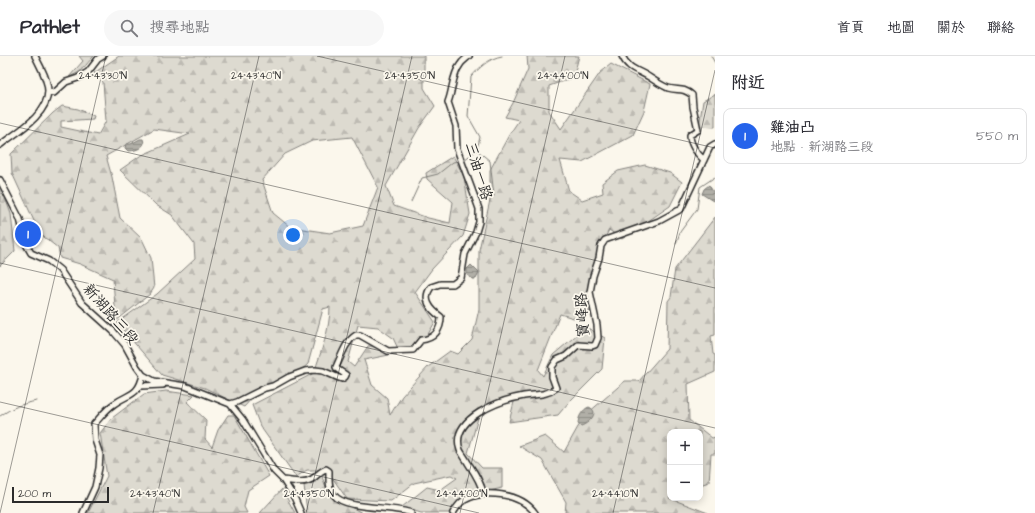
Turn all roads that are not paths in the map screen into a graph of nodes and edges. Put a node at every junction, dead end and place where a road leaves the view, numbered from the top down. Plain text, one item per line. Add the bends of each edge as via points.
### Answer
1 (35, 56) edge
2 (103, 56) edge
3 (469, 56) edge
4 (622, 56) edge
5 (48, 92) junction
6 (0, 144) edge
7 (715, 144) edge
8 (704, 160) junction
9 (0, 180) edge
10 (143, 375) junction
11 (178, 385) junction
12 (141, 386) junction
13 (230, 404) junction
14 (283, 480) junction
15 (483, 493) junction
16 (83, 513) edge
17 (301, 513) edge
18 (411, 513) edge
19 (453, 513) edge
20 (534, 513) edge

1 - 5 street
2 - 5 street via 88,72 66,82 54,93
3 - 13 street, 三油一路 via 459,66 448,102 456,126 457,149 474,195 479,222 465,254 461,278 453,284 431,287 428,293 428,305 441,317 436,334 428,340 421,340 413,350 391,352 356,335 346,346 336,367 346,376 342,379 323,371 305,371
4 - 8 street via 632,68 658,83 692,94 698,130 690,135 690,139
5 - 6 street via 43,106 34,119
7 - 8 street, 寶峰路 via 710,147
8 - 15 street, 寶峰路 via 681,209 659,221 605,240 601,246 590,292 598,338 595,345 578,345 557,360 552,367 556,388 547,394 505,401 483,410 466,422 462,430 460,449
9 - 10 street, 新湖路三段 via 20,219 31,253 49,261 60,270 82,304 125,345
10 - 11 street via 154,381
10 - 12 street
11 - 12 street
11 - 13 street
12 - 16 street via 132,395 113,404 94,424 100,455 99,468 95,487
13 - 14 street via 244,420 274,471
14 - 17 street
14 - 18 street via 305,482 326,469 329,471 330,488 334,496 343,502
15 - 19 street via 463,501
15 - 20 street via 518,499 532,508

